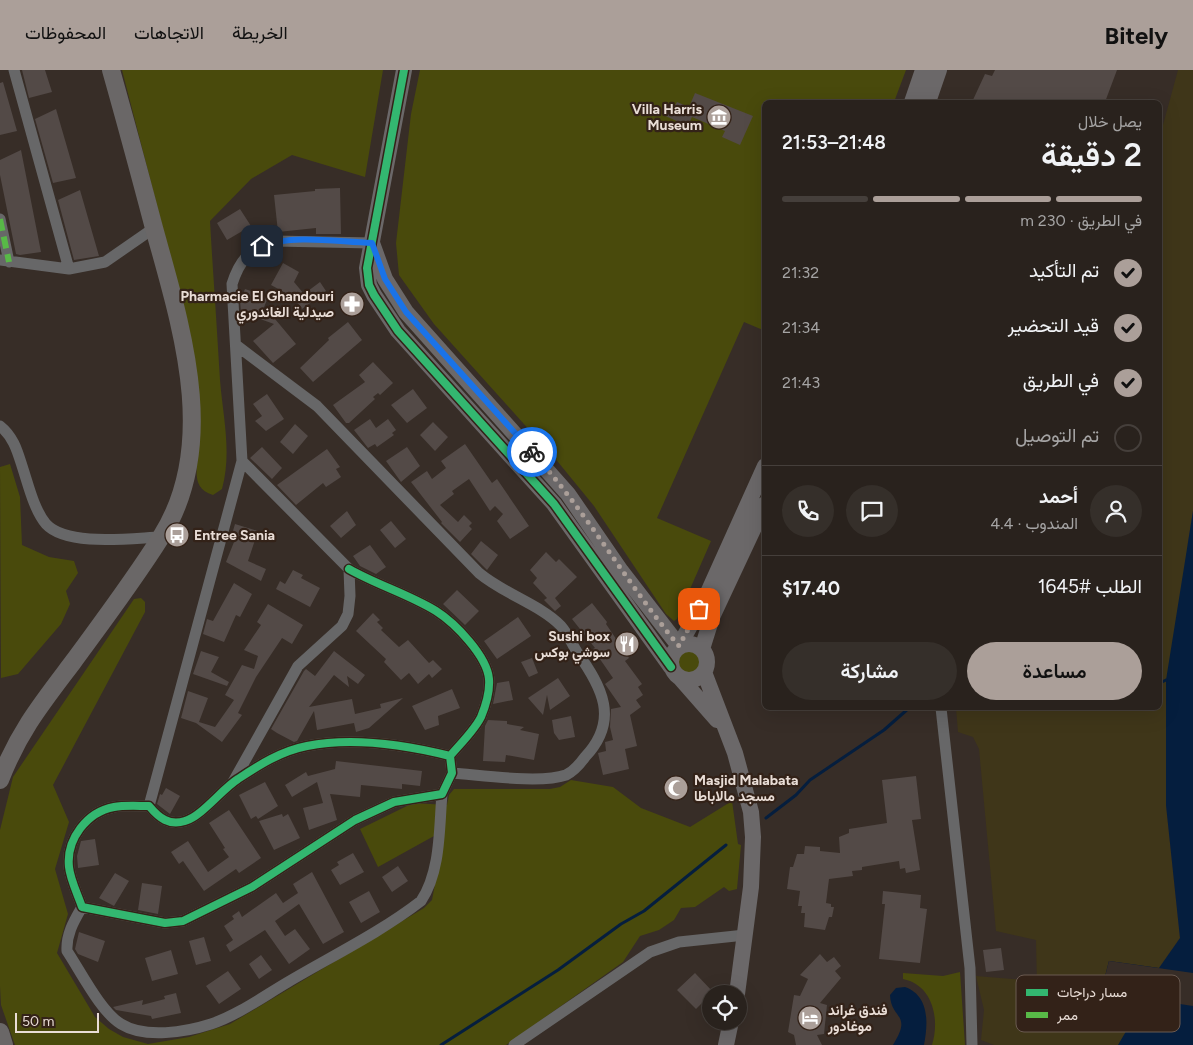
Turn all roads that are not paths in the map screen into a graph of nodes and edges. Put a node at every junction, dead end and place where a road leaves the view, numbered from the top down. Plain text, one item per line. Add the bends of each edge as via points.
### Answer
1 (14, 70) edge
2 (111, 70) edge
3 (404, 70) edge
4 (923, 70) edge
5 (939, 70) edge
6 (913, 100) edge
7 (929, 100) edge
8 (0, 219) edge
9 (154, 228) junction
10 (372, 243) junction
11 (5, 261) edge
12 (69, 269) junction
13 (236, 345) junction
14 (0, 426) edge
15 (242, 461) junction
16 (762, 473) edge
17 (762, 510) edge
18 (161, 537) junction
19 (349, 569) junction
20 (679, 646) junction
21 (702, 649) junction
22 (704, 672) junction
23 (676, 673) junction
24 (941, 710) edge
25 (724, 728) junction
26 (450, 756) junction
27 (452, 773) junction
28 (0, 780) edge
29 (232, 783) junction
30 (442, 794) junction
31 (149, 806) junction
32 (82, 907) junction
33 (745, 935) junction
34 (737, 985) edge
35 (729, 1030) edge
36 (0, 1032) edge
37 (4, 1045) edge
38 (514, 1045) edge
39 (726, 1045) edge
40 (972, 1045) edge

1 - 12 street
2 - 9 main road
3 - 10 street
4 - 6 street
5 - 7 street
8 - 11 street
9 - 12 street via 106,262
9 - 18 main road via 173,292 190,388 191,449 178,506
10 - 13 street via 275,241 262,246 238,265 232,284
10 - 20 street via 385,279 406,312 568,494 621,571
10 - 23 street via 368,276 385,314 554,504
11 - 12 street
13 - 15 street
13 - 27 street via 317,406 479,574 492,585 548,614 562,628 602,690 605,709 602,731 590,752 566,774 544,778
14 - 18 street via 10,434 42,517 58,534 90,539
15 - 19 street
15 - 31 street
16 - 20 street via 706,597
17 - 21 street via 712,617
18 - 28 main road via 31,716
19 - 26 street via 436,611 454,625 482,661 489,678 488,696 480,719
19 - 29 street via 348,614 342,626 298,666
20 - 21 street via 691,644
20 - 23 street via 671,655
21 - 22 street via 707,660
22 - 23 street via 694,680
22 - 25 street
23 - 25 street
24 - 40 street via 970,968
25 - 33 street via 735,753 751,812 752,863
26 - 27 street
26 - 29 street via 371,744 306,746 263,762
27 - 30 street
29 - 31 street via 187,820 177,823 166,822
30 - 32 street via 394,802 355,820 252,887 183,921 165,923
30 - 32 street via 436,858 421,900 331,957 210,1024 147,1032 117,1021 67,951 68,935
31 - 32 street via 114,807 89,817 83,825 69,853 69,868
33 - 34 street
33 - 38 street via 679,942 650,952
35 - 39 street
36 - 37 main road

